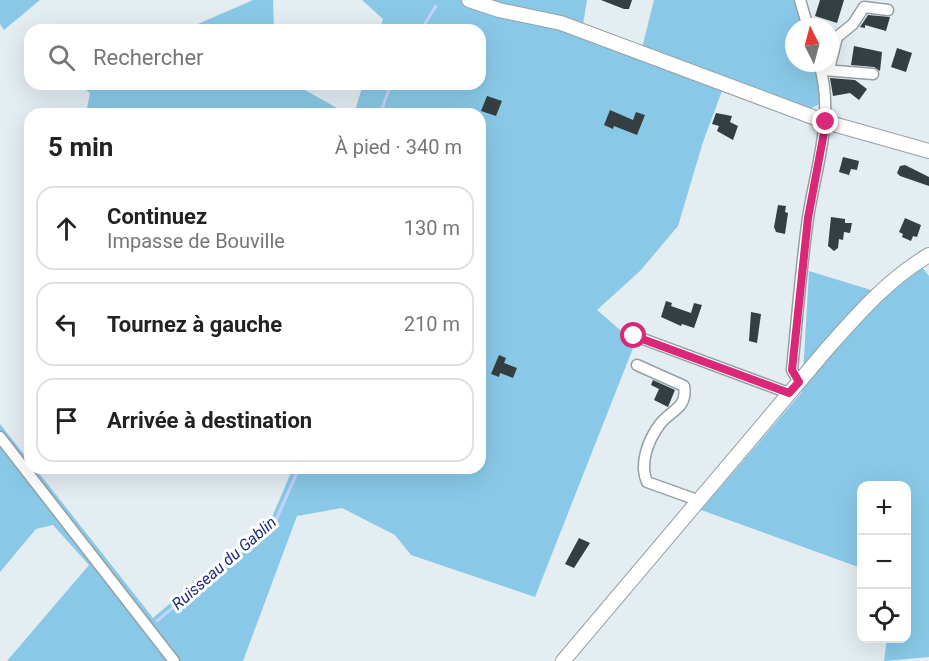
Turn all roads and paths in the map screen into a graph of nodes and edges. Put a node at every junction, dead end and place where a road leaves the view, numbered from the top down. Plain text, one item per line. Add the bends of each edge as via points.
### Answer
1 (469, 0) edge
2 (800, 0) edge
3 (888, 10) dead end
4 (805, 18) edge
5 (839, 35) edge
6 (839, 70) edge
7 (823, 72) edge
8 (873, 74) dead end
9 (826, 122) junction
10 (929, 152) edge
11 (929, 255) edge
12 (634, 336) dead end
13 (637, 365) dead end
14 (799, 382) junction
15 (789, 393) junction
16 (0, 437) edge
17 (24, 468) edge
18 (29, 474) edge
19 (700, 501) junction
20 (174, 661) edge
21 (563, 661) edge

1 - 9 street via 561,22
2 - 4 street
3 - 5 street via 864,7
6 - 8 street
7 - 9 street
9 - 10 street
9 - 14 street via 808,218 792,370
11 - 14 street via 871,300
12 - 15 street
13 - 19 street via 684,386 686,395 679,410 661,422 648,448 642,470 647,482
14 - 15 street
15 - 19 street
16 - 17 street
18 - 20 street
19 - 21 street

